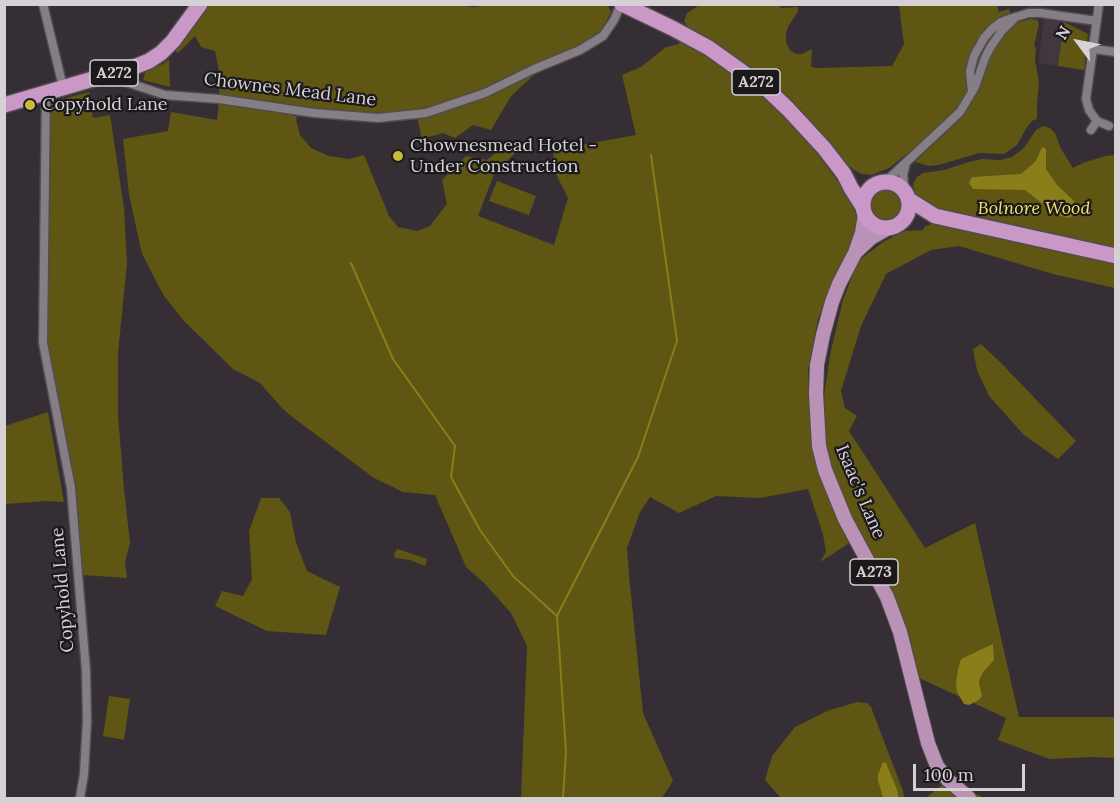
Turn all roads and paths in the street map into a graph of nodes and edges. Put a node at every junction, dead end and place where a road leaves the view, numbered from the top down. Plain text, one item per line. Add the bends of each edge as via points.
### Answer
1 (43, 4) edge
2 (200, 4) edge
3 (622, 4) edge
4 (1099, 4) edge
5 (1096, 21) junction
6 (1093, 49) junction
7 (1116, 51) edge
8 (123, 81) dead end
9 (63, 87) junction
10 (45, 93) junction
11 (4, 105) edge
12 (1097, 121) junction
13 (1109, 126) dead end
14 (1091, 130) dead end
15 (906, 163) junction
16 (844, 174) junction
17 (881, 182) junction
18 (906, 195) junction
19 (864, 211) junction
20 (935, 216) junction
21 (896, 224) junction
22 (855, 253) junction
23 (1116, 256) edge
24 (81, 798) edge
25 (969, 798) edge

1 - 9 street
2 - 9 highway, A272 via 173,41 149,61
3 - 8 street, Chownes Mead Lane via 603,36 580,50 485,93 426,113 378,118 314,113 165,94 138,81
3 - 16 highway, A272 via 709,48 769,91 806,127
4 - 5 street
5 - 6 street
5 - 15 street via 1029,13 1001,22 978,47 970,72 972,92 960,112
6 - 7 street
6 - 12 street via 1086,99
9 - 10 highway, A272
10 - 11 highway, A272
10 - 24 street, Copyhold Lane via 42,343 71,488 86,670
12 - 13 street
12 - 14 street
15 - 17 street
15 - 18 street
16 - 17 highway via 866,183
16 - 19 highway, A272
17 - 18 highway via 899,186
17 - 19 highway via 866,192
18 - 20 highway
18 - 21 highway via 908,210
19 - 21 highway via 875,225
19 - 22 main road, Isaac's Lane / A273
20 - 21 highway
20 - 23 highway
21 - 22 main road, Isaac's Lane / A273
22 - 25 main road, Isaac's Lane / A273 via 822,334 816,394 819,446 845,519 887,597 900,632 933,756 948,780

